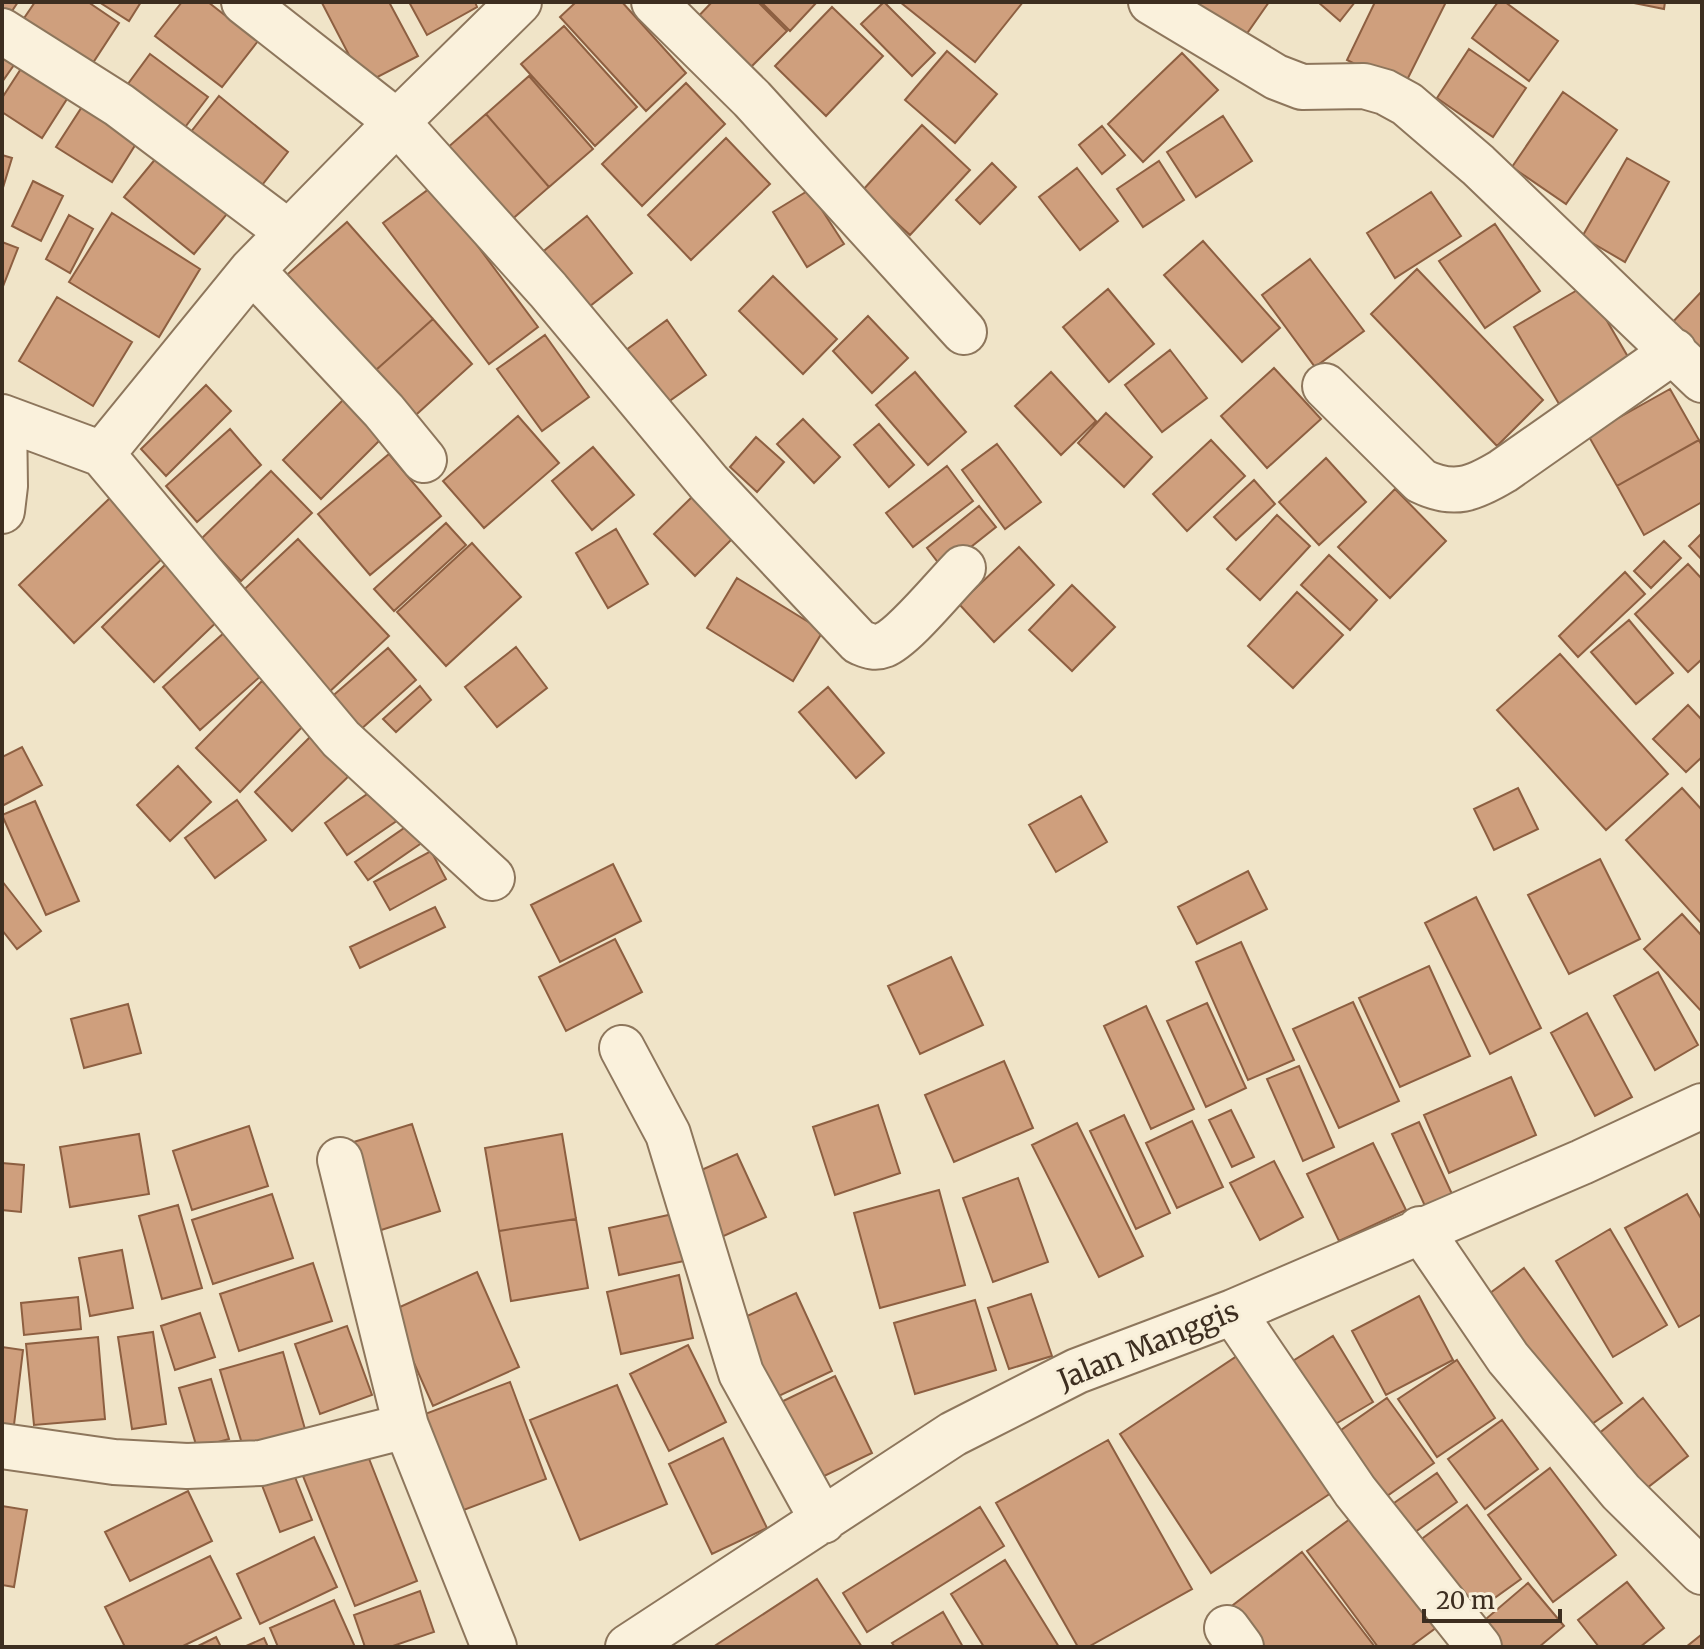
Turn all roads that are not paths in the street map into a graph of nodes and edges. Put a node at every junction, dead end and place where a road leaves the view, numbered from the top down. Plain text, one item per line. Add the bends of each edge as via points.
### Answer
1 (244, 2) edge
2 (519, 2) edge
3 (654, 2) edge
4 (1151, 2) edge
5 (2, 31) edge
6 (397, 122) junction
7 (288, 232) junction
8 (252, 270) junction
9 (964, 332) dead end
10 (1688, 366) edge
11 (1325, 386) dead end
12 (3, 418) edge
13 (102, 454) junction
14 (424, 460) dead end
15 (2, 511) edge
16 (963, 568) dead end
17 (492, 878) dead end
18 (622, 1048) dead end
19 (1702, 1106) edge
20 (340, 1160) dead end
21 (1420, 1229) junction
22 (1233, 1312) junction
23 (406, 1426) junction
24 (2, 1446) edge
25 (823, 1521) junction
26 (1702, 1572) edge
27 (494, 1647) edge
28 (628, 1647) edge
29 (1479, 1647) edge

1 - 6 street
2 - 6 street
3 - 9 street via 752,99
4 - 10 street via 1276,77 1302,87 1364,86 1407,104
5 - 7 street via 119,105
6 - 7 street
6 - 16 street via 548,290 709,483 859,642 873,648 885,645
7 - 8 street
8 - 13 street
8 - 14 street
10 - 11 street via 1483,483 1460,491 1421,481
12 - 13 street
12 - 15 street
13 - 17 street via 341,739
18 - 25 street via 668,1134 741,1373
19 - 21 street, Jalan Manggis
20 - 23 street
21 - 22 street, Jalan Manggis
21 - 26 street via 1508,1358 1621,1492
22 - 25 street, Jalan Manggis via 1077,1371 953,1434
22 - 29 street via 1355,1491
23 - 24 street via 261,1463 129,1463
23 - 27 street
25 - 28 street, Jalan Manggis

